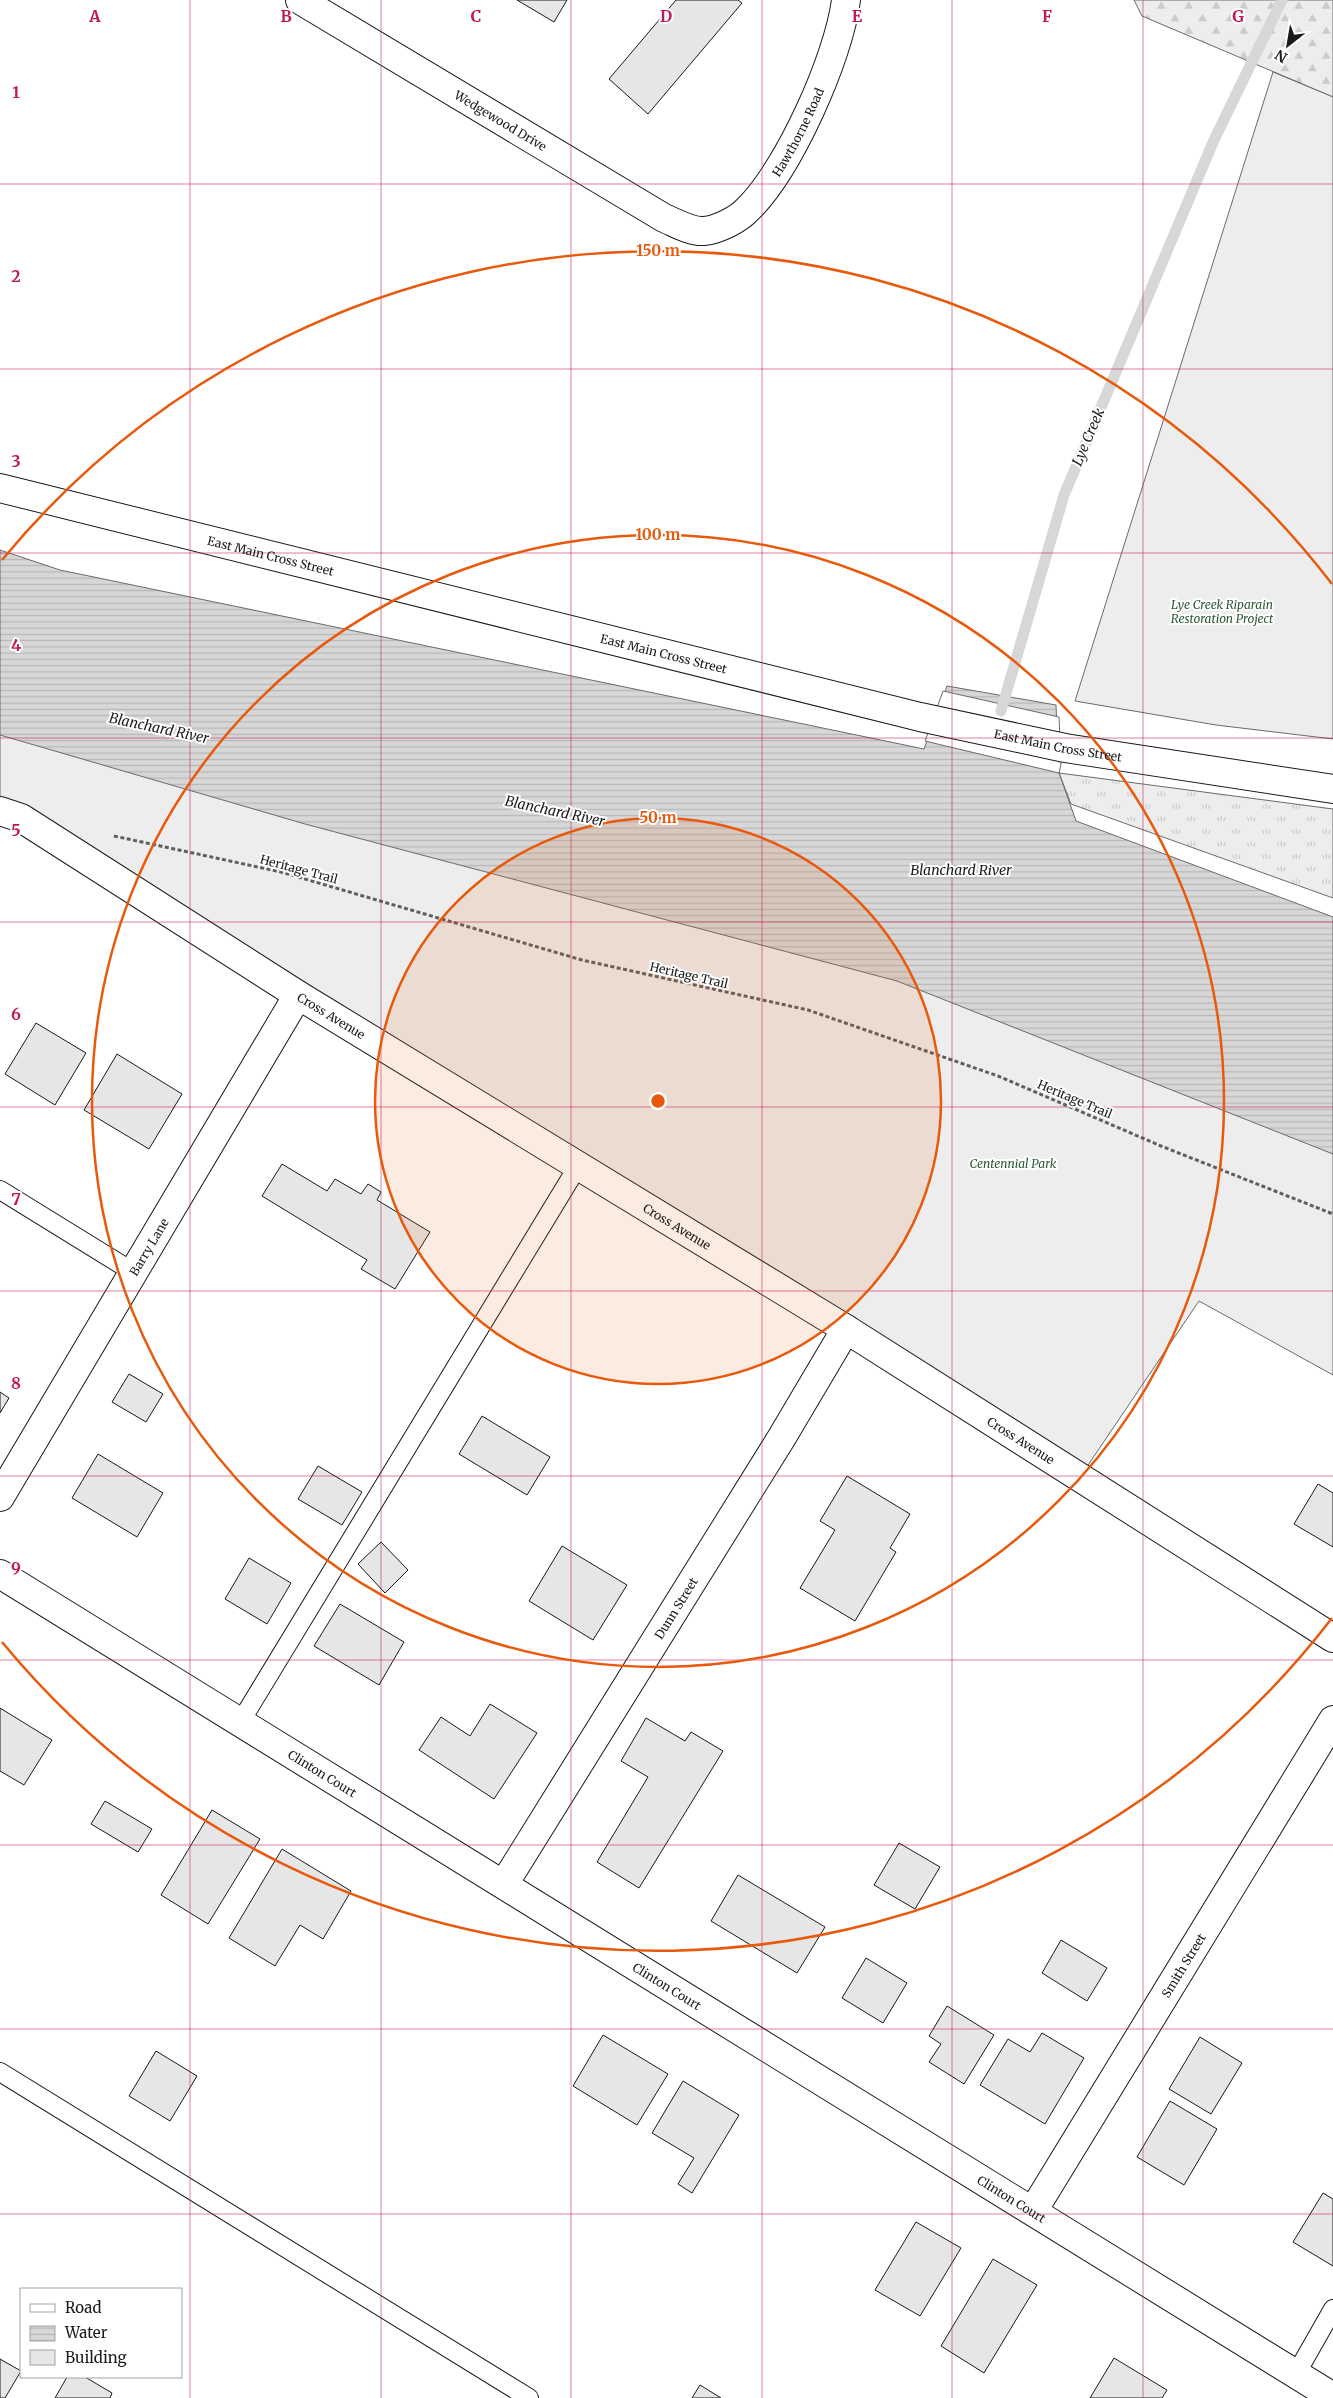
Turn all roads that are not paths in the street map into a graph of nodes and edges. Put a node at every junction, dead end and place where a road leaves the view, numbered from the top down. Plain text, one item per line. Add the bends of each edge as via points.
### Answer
1 (300, 0) edge
2 (846, 0) edge
3 (704, 231) joint
4 (0, 488) edge
5 (1333, 788) edge
6 (10, 814) edge
7 (298, 995) junction
8 (578, 1166) junction
9 (0, 1190) edge
10 (133, 1272) junction
11 (846, 1329) junction
12 (0, 1497) edge
13 (0, 1574) edge
14 (1333, 1638) edge
15 (1333, 1720) edge
16 (241, 1721) junction
17 (504, 1884) junction
18 (0, 2072) edge
19 (1033, 2211) junction
20 (1333, 2309) edge
21 (1296, 2374) junction
22 (1333, 2396) edge
23 (529, 2398) edge

1 - 3 street, Wedgewood Drive via 664,218
2 - 3 street, Hawthorne Road via 828,66 793,145 764,192 747,211 730,222
4 - 5 street, East Main Cross Street via 920,717 1065,748
6 - 7 street, Cross Avenue
7 - 8 street, Cross Avenue
7 - 10 street, Barry Lane
8 - 11 street, Cross Avenue
8 - 16 lane
9 - 10 lane
10 - 12 street, Barry Lane
11 - 14 street, Cross Avenue
11 - 17 street, Dunn Street
13 - 16 street, Clinton Court
15 - 19 street, Smith Street
16 - 17 street, Clinton Court
17 - 19 street, Clinton Court
18 - 23 lane
19 - 21 street, Clinton Court
20 - 21 lane
21 - 22 street, Clinton Court

